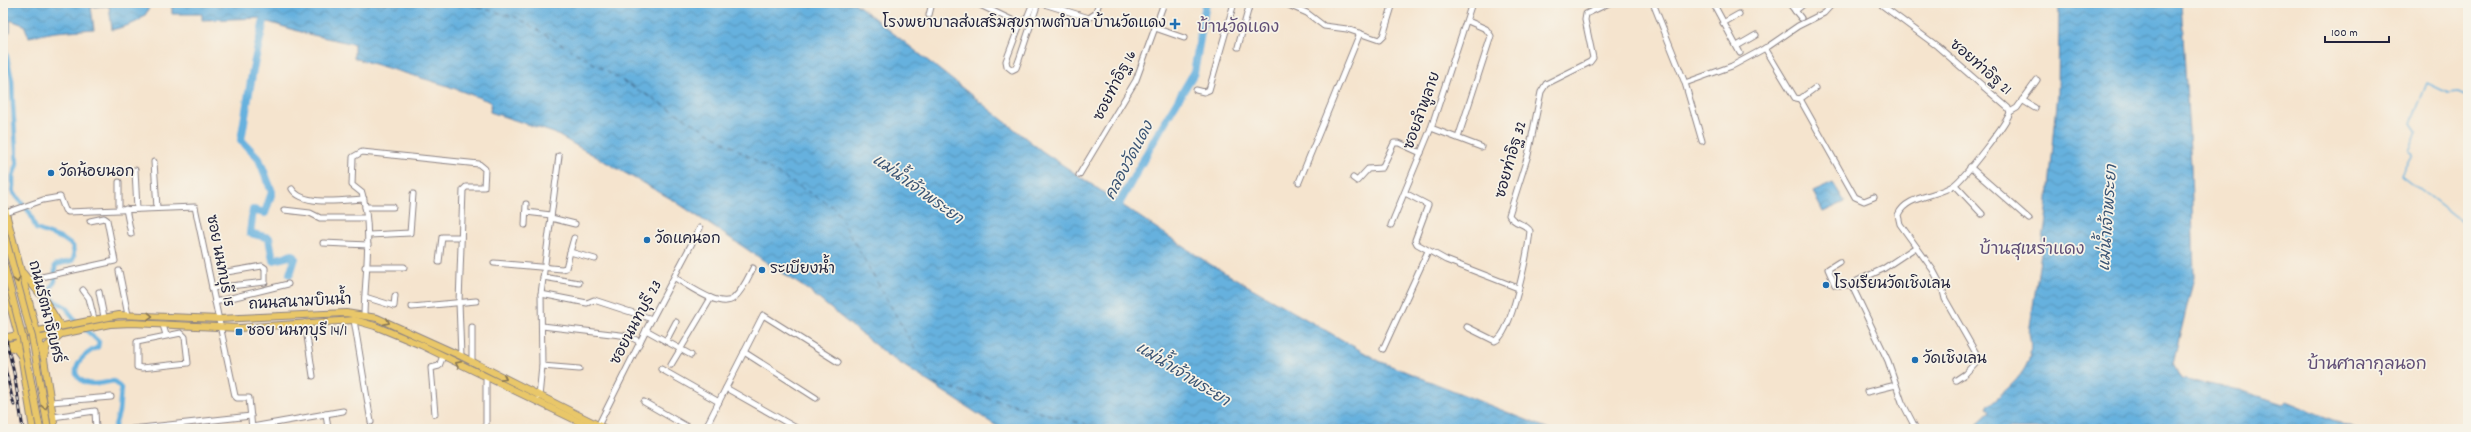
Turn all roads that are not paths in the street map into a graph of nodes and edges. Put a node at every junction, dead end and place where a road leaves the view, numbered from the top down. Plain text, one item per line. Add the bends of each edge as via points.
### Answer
1 (932, 3) edge
2 (976, 3) edge
3 (1033, 3) edge
4 (1038, 3) edge
5 (1041, 3) edge
6 (1099, 3) edge
7 (1164, 3) edge
8 (1234, 3) edge
9 (1250, 3) edge
10 (1284, 3) edge
11 (1393, 3) edge
12 (1472, 3) edge
13 (1609, 3) edge
14 (1653, 3) edge
15 (1713, 3) edge
16 (1789, 3) edge
17 (1804, 3) edge
18 (1833, 3) edge
19 (1879, 3) edge
20 (1290, 4) edge
21 (1795, 11) junction
22 (1739, 14) dead end
23 (928, 15) dead end
24 (1801, 18) dead end
25 (1468, 21) junction
26 (1723, 23) junction
27 (1020, 24) junction
28 (1155, 28) junction
29 (1360, 34) junction
30 (1756, 35) dead end
31 (1184, 38) dead end
32 (1737, 46) junction
33 (1238, 47) dead end
34 (1764, 48) junction
35 (1740, 53) dead end
36 (2037, 80) dead end
37 (1685, 83) junction
38 (1815, 88) dead end
39 (1196, 90) dead end
40 (1800, 99) junction
41 (2022, 100) junction
42 (2035, 108) dead end
43 (2010, 112) junction
44 (1431, 128) junction
45 (1458, 138) junction
46 (1702, 141) dead end
47 (1481, 147) dead end
48 (1421, 153) junction
49 (559, 156) dead end
50 (154, 162) dead end
51 (1970, 167) junction
52 (135, 170) dead end
53 (1080, 175) dead end
54 (1353, 178) dead end
55 (119, 182) dead end
56 (1299, 182) dead end
57 (1955, 185) junction
58 (292, 189) dead end
59 (1405, 193) junction
60 (413, 194) dead end
61 (1874, 197) dead end
62 (364, 199) junction
63 (3, 202) edge
64 (526, 204) dead end
65 (365, 207) junction
66 (157, 208) junction
67 (393, 208) dead end
68 (119, 209) junction
69 (126, 209) junction
70 (137, 209) junction
71 (284, 210) dead end
72 (526, 212) junction
73 (6, 213) junction
74 (1982, 214) dead end
75 (551, 217) junction
76 (366, 218) junction
77 (2029, 219) dead end
78 (90, 221) dead end
79 (575, 224) dead end
80 (525, 225) dead end
81 (1391, 225) dead end
82 (700, 228) dead end
83 (3, 229) edge
84 (131, 234) dead end
85 (369, 235) junction
86 (462, 237) junction
87 (574, 238) dead end
88 (323, 243) dead end
89 (368, 245) junction
90 (1916, 247) junction
91 (1428, 251) junction
92 (570, 252) junction
93 (595, 259) dead end
94 (3, 260) edge
95 (439, 262) dead end
96 (494, 262) dead end
97 (1839, 262) dead end
98 (544, 266) junction
99 (365, 267) junction
100 (404, 267) dead end
101 (754, 268) dead end
102 (119, 271) dead end
103 (22, 272) junction
104 (543, 277) junction
105 (675, 278) junction
106 (3, 280) edge
107 (28, 280) junction
108 (579, 283) dead end
109 (288, 284) dead end
110 (1853, 285) junction
111 (222, 287) junction
112 (212, 288) junction
113 (1518, 288) junction
114 (84, 290) dead end
115 (99, 292) dead end
116 (542, 294) junction
117 (395, 296) dead end
118 (365, 297) junction
119 (711, 298) junction
120 (476, 301) dead end
121 (215, 302) junction
122 (459, 302) junction
123 (412, 307) dead end
124 (364, 314) junction
125 (128, 315) junction
126 (104, 317) junction
127 (14, 318) junction
128 (94, 319) junction
129 (219, 319) junction
130 (652, 319) junction
131 (354, 320) junction
132 (676, 322) dead end
133 (305, 323) junction
134 (163, 325) junction
135 (60, 326) junction
136 (542, 326) junction
137 (472, 327) dead end
138 (221, 328) junction
139 (1467, 328) dead end
140 (646, 330) junction
141 (37, 331) junction
142 (61, 334) junction
143 (18, 335) junction
144 (166, 335) junction
145 (4, 338) edge
146 (39, 338) junction
147 (666, 341) junction
148 (20, 342) junction
149 (640, 342) junction
150 (4, 346) edge
151 (679, 349) junction
152 (1382, 349) dead end
153 (744, 352) junction
154 (691, 355) dead end
155 (443, 356) junction
156 (461, 356) junction
157 (23, 358) junction
158 (44, 359) junction
159 (472, 362) junction
160 (838, 362) dead end
161 (671, 365) dead end
162 (542, 366) junction
163 (579, 369) dead end
164 (661, 369) dead end
165 (313, 376) dead end
166 (486, 378) junction
167 (1956, 380) dead end
168 (1896, 385) junction
169 (726, 388) junction
170 (1867, 392) dead end
171 (111, 396) dead end
172 (539, 396) junction
173 (816, 398) dead end
174 (51, 402) junction
175 (644, 402) dead end
176 (719, 402) junction
177 (343, 412) dead end
178 (326, 414) junction
179 (435, 414) dead end
180 (251, 416) junction
181 (54, 417) junction
182 (371, 422) dead end
183 (708, 423) junction
184 (252, 428) edge
185 (596, 428) edge
186 (33, 429) edge
187 (40, 429) edge
188 (48, 429) edge
189 (55, 429) edge
190 (96, 429) edge
191 (132, 429) edge
192 (328, 429) edge
193 (486, 429) edge
194 (606, 429) edge
195 (691, 429) edge
196 (705, 429) edge
197 (718, 429) edge
198 (798, 429) edge
199 (1916, 429) edge

1 - 23 street
2 - 27 street
3 - 27 street via 1026,20
4 - 27 street via 1016,68 1012,70 1006,61
5 - 6 street via 1089,18 1095,14
7 - 28 street, ซอยท่าอิฐ 16
8 - 39 street via 1209,90
9 - 33 street
10 - 20 street
11 - 29 street via 1381,39
12 - 25 street, ซอยลำพูลาย
13 - 113 street, ซอยท่าอิฐ 32 via 1586,14 1593,58 1590,62 1546,84 1541,92 1528,155 1509,215 1512,220 1529,228 1530,231
14 - 37 street
15 - 26 street
16 - 21 street
17 - 21 street
18 - 34 street via 1824,13
19 - 43 street, ซอยท่าอิฐ 21 via 1937,46
20 - 29 street via 1324,26
21 - 24 street
22 - 26 street
25 - 44 street, ซอยลำพูลาย
25 - 45 street via 1486,29 1491,36
26 - 32 street
28 - 31 street
28 - 53 street, ซอยท่าอิฐ 16 via 1136,80
29 - 56 street
30 - 32 street
32 - 35 street
34 - 37 street via 1732,66
34 - 40 street via 1795,98
36 - 41 street
37 - 46 street
38 - 40 street
40 - 61 street via 1855,197 1864,202
41 - 42 street
41 - 43 street via 2017,108
43 - 51 street, ซอยท่าอิฐ 21 via 1989,145
44 - 45 street
44 - 48 street, ซอยลำพูลาย
45 - 47 street
48 - 54 street via 1394,143 1382,168 1368,169 1357,180
48 - 59 street, ซอยลำพูลาย
49 - 75 street
50 - 66 street
51 - 57 street, ซอยท่าอิฐ 21
51 - 77 street
52 - 70 street
55 - 68 street
57 - 74 street
57 - 90 street, ซอยท่าอิฐ 21 via 1912,201 1899,212 1900,224
58 - 62 street via 295,194 304,198 324,201
59 - 81 street, ซอยลำพูลาย
59 - 91 street via 1428,205 1415,240
60 - 85 street via 410,233
62 - 65 street
62 - 86 street via 360,191 352,185 353,157 362,152 479,164 484,169 484,187 463,188
63 - 73 main road, ถนนรัตนาธิเบศร์
64 - 72 street
65 - 67 street
65 - 76 street
66 - 70 street
66 - 112 street, ซอย นนทบุรี 15 via 195,207
68 - 69 street
68 - 73 street via 68,212 60,197
69 - 70 street
69 - 84 street
71 - 76 street via 310,213 320,218
72 - 75 street
72 - 80 street
73 - 103 main road, ถนนรัตนาธิเบศร์
75 - 79 street
75 - 98 street
76 - 85 street
78 - 107 street via 106,218 115,261
82 - 105 street, ซอยนนทบุรี 23
83 -> 188 main road, ถนนรัตนาธิเบศร์, bridge via 32,337
85 - 89 street
86 - 95 street via 442,237
86 - 122 street
87 - 92 street
88 - 89 street
89 - 99 street
90 - 110 street
90 - 167 street, ซอยท่าอิฐ 21 via 1940,283 1945,299 1977,355 1977,361
91 - 113 street
91 - 152 street
92 - 93 street
92 - 98 street via 564,269
94 - 187 main road, ถนนรัตนาธิเบศร์, bridge via 23,339
96 - 98 street
97 - 110 street via 1828,269 1835,285
98 - 104 street
99 - 100 street
99 - 118 street
101 - 119 street via 734,298 726,302
102 - 125 street
103 - 107 main road
103 - 141 main road, ถนนรัตนาธิเบศร์
104 - 108 street
104 - 116 street
105 - 119 street
105 - 130 street, ซอยนนทบุรี 23
106 - 127 main road, ถนนรัตนาธิเบศร์
107 - 135 main road
109 - 121 street
110 - 168 street via 1854,292 1888,361
111 - 111 street via 265,282 265,268 262,266 221,273
111 - 112 street
112 - 121 street, ซอย นนทบุรี 15
113 - 139 street, ซอยท่าอิฐ 32 via 1506,328 1499,339 1493,341
114 - 128 street via 89,298
115 - 126 street
116 - 130 street via 587,303 594,300
116 - 136 street
117 - 118 street via 394,306
118 - 124 street
119 - 151 street
120 - 122 street
121 - 129 street, ซอย นนทบุรี 15
122 - 123 street
122 - 156 street
124 - 129 main road, ถนนสนามบินน้ำ
124 -> 156 main road, ถนนสนามบินน้ำ
125 - 126 main road, ถนนสนามบินน้ำ
125 -> 129 main road, ถนนสนามบินน้ำ
126 - 128 main road, ถนนสนามบินน้ำ
127 - 143 main road, ถนนรัตนาธิเบศร์
127 - 145 main road via 13,330
128 - 135 main road, ถนนสนามบินน้ำ
129 - 138 street, ซอย นนทบุรี 15
130 - 140 street, ซอยนนทบุรี 23
131 - 133 main road, ถนนสนามบินน้ำ
131 - 155 main road, ถนนสนามบินน้ำ via 375,326
131 - 182 street
132 - 147 street
133 - 138 main road, ถนนสนามบินน้ำ
133 - 165 street
134 - 138 main road, ถนนสนามบินน้ำ
134 - 142 main road, ถนนสนามบินน้ำ via 132,323
134 - 144 street
135 - 141 main road, ถนนสนามบินน้ำ
136 - 149 street via 629,336
136 - 162 street
137 - 159 street
138 - 180 street via 235,396 249,398
140 - 147 street
140 - 149 street, ซอยนนทบุรี 23
141 - 143 main road, ถนนสนามบินน้ำ
141 - 146 main road, ถนนรัตนาธิเบศร์
142 - 146 main road, ถนนสนามบินน้ำ
142 - 158 main road via 48,346
143 - 145 main road, ถนนสนามบินน้ำ
143 - 148 main road, ถนนรัตนาธิเบศร์
144 - 144 street via 137,342 137,367 188,363 183,334
146 - 148 main road, ถนนสนามบินน้ำ
146 - 158 main road, ถนนรัตนาธิเบศร์
147 - 151 street
148 - 150 main road, ถนนสนามบินน้ำ
148 - 157 main road, ถนนรัตนาธิเบศร์
149 - 185 street, ซอยนนทบุรี 23
150 - 157 main road via 16,349
151 - 154 street
151 - 161 street
153 - 160 street via 763,315
153 - 169 street
153 - 173 street
166 -> 155 main road, ถนนสนามบินน้ำ
155 - 179 street via 439,366 431,368
156 - 159 main road, ถนนสนามบินน้ำ
157 - 186 main road, ถนนรัตนาธิเบศร์
158 - 174 main road, ถนนรัตนาธิเบศร์
159 -> 172 main road, ถนนสนามบินน้ำ
162 - 163 street
162 - 172 street
164 - 176 street
166 - 185 main road, ถนนสนามบินน้ำ
166 - 193 street
168 - 170 street
168 - 199 street
169 - 176 street
169 - 198 street
171 - 174 street
172 - 185 main road, ถนนสนามบินน้ำ
174 - 181 main road, ถนนรัตนาธิเบศร์
175 - 195 street
176 - 183 street
177 - 178 street
178 - 184 street
178 - 192 street
180 - 184 street
180 - 191 street
181 - 189 main road, ถนนรัตนาธิเบศร์
181 - 190 street via 95,412
183 - 196 street
183 - 197 street
185 - 194 main road, ถนนสนามบินน้ำ

